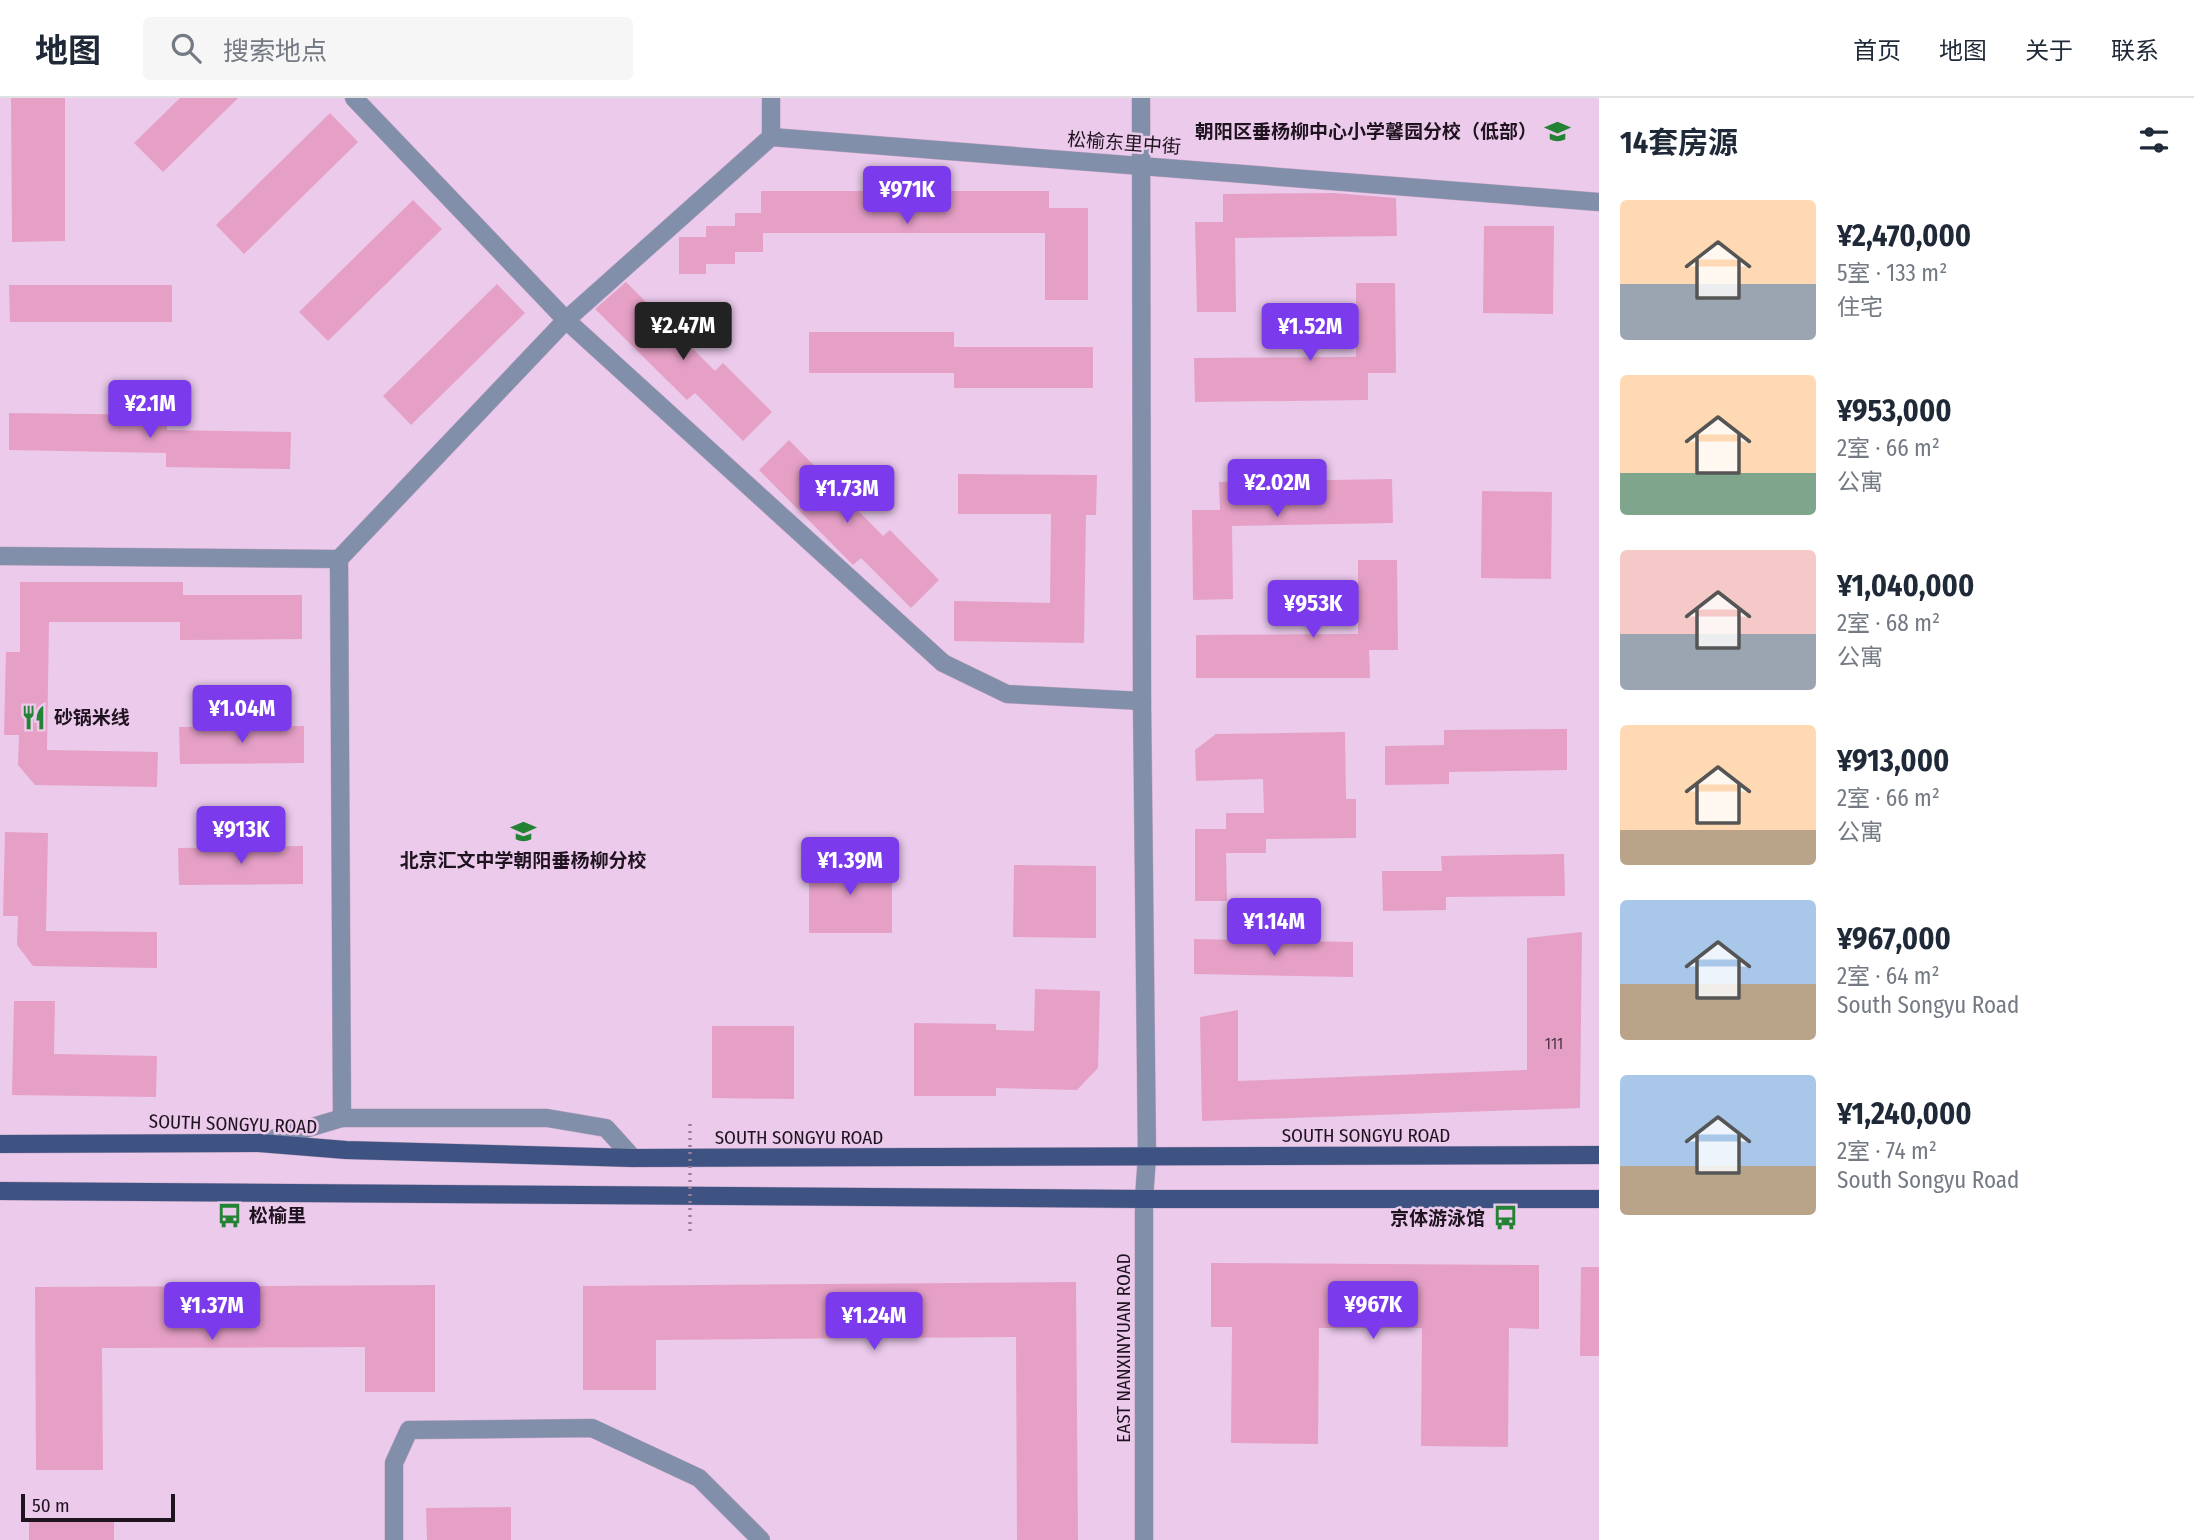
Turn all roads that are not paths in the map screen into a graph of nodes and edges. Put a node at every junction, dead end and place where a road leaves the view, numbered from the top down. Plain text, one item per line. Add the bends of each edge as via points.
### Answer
1 (354, 98) edge
2 (771, 98) edge
3 (1141, 98) edge
4 (771, 137) junction
5 (1140, 165) junction
6 (1599, 202) edge
7 (566, 320) junction
8 (0, 556) edge
9 (339, 559) junction
10 (1142, 701) junction
11 (342, 1118) junction
12 (259, 1143) junction
13 (0, 1144) edge
14 (1599, 1155) edge
15 (1147, 1156) junction
16 (633, 1158) junction
17 (0, 1191) edge
18 (1144, 1199) junction
19 (1599, 1199) edge
20 (394, 1540) edge
21 (761, 1540) edge
22 (1144, 1540) edge

1 - 7 street
2 - 4 street
3 - 5 street, EAST NANXINYUAN ROAD
4 - 5 street, 松榆东里中街
4 - 7 street
5 - 6 street, 松榆东里中街
5 - 10 street, EAST NANXINYUAN ROAD
7 - 9 street
7 - 10 street via 943,663 1007,694
8 - 9 street
9 - 11 street
10 - 15 street, EAST NANXINYUAN ROAD
11 - 12 street
11 - 16 street via 547,1118 606,1128
12 - 13 main road, SOUTH SONGYU ROAD
12 - 16 main road, SOUTH SONGYU ROAD via 346,1150
14 - 15 main road, SOUTH SONGYU ROAD
15 - 16 main road, SOUTH SONGYU ROAD
15 - 18 street, EAST NANXINYUAN ROAD
17 - 18 main road
18 - 19 main road
18 - 22 street, EAST NANXINYUAN ROAD
20 - 21 street via 394,1463 409,1430 592,1428 699,1478

